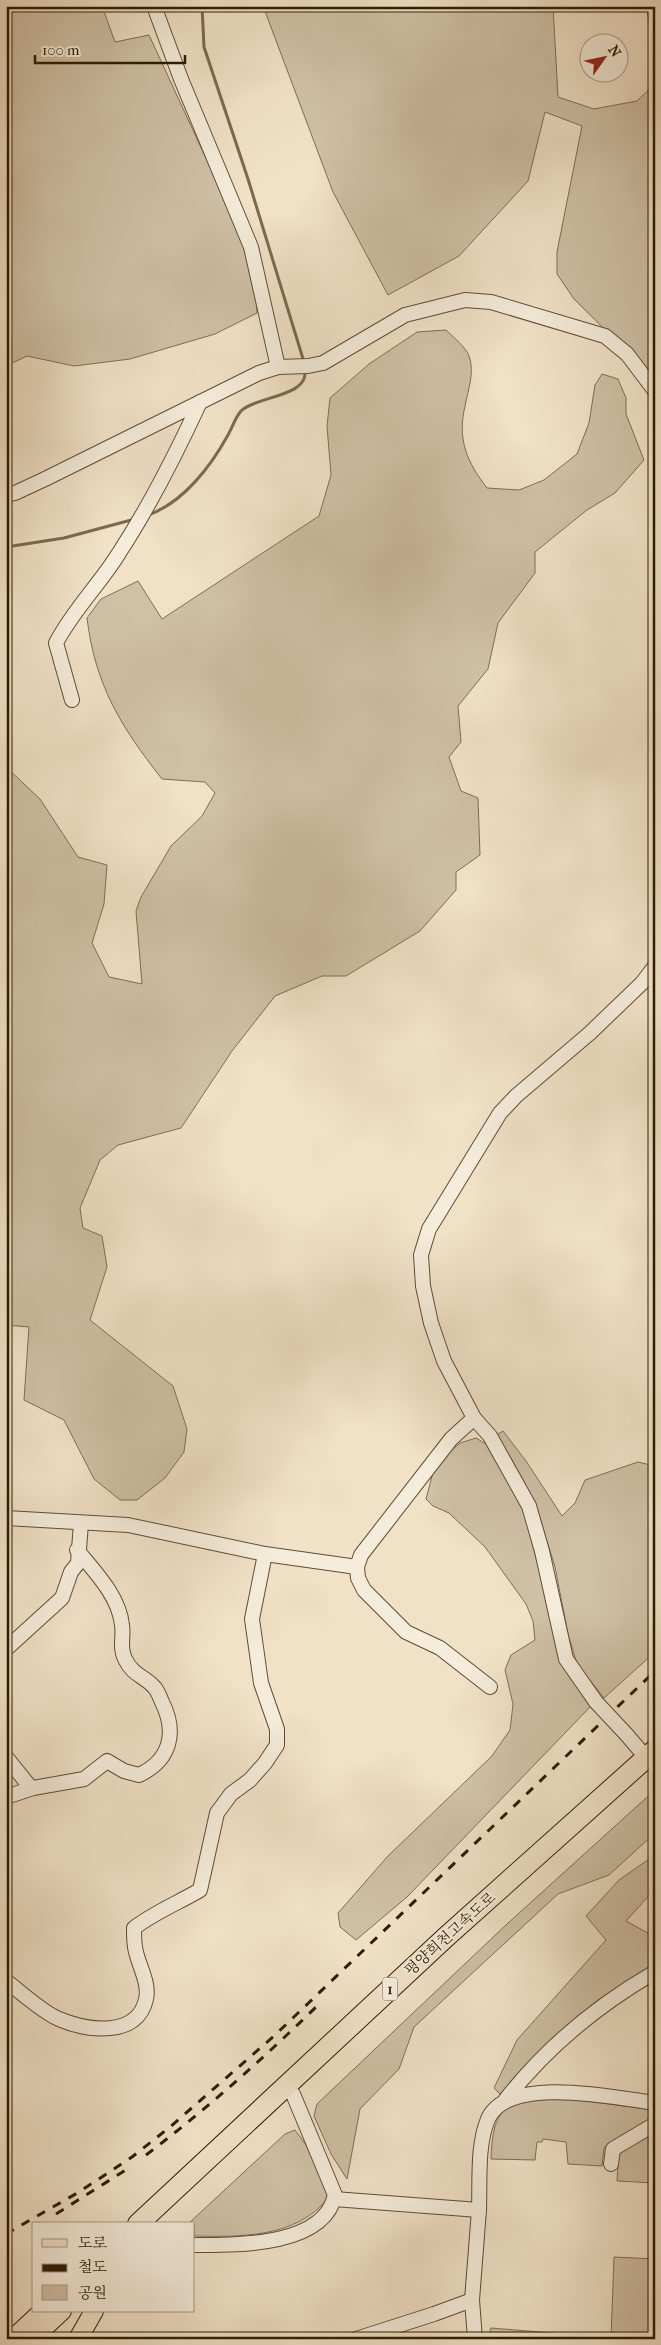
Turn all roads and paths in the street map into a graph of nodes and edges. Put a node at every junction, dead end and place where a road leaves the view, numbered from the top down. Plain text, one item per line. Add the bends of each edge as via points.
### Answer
1 (154, 6) edge
2 (278, 366) junction
3 (655, 391) edge
4 (200, 402) junction
5 (6, 495) edge
6 (72, 700) dead end
7 (655, 966) edge
8 (474, 1418) junction
9 (6, 1518) edge
10 (81, 1523) junction
11 (78, 1550) junction
12 (265, 1554) junction
13 (357, 1567) junction
14 (6, 1649) edge
15 (490, 1687) dead end
16 (6, 1757) edge
17 (652, 1757) edge
18 (31, 1788) junction
19 (6, 1797) edge
20 (655, 1972) edge
21 (6, 1981) edge
22 (293, 2094) junction
23 (502, 2104) junction
24 (655, 2104) edge
25 (655, 2124) edge
26 (611, 2164) dead end
27 (334, 2199) junction
28 (479, 2210) junction
29 (140, 2222) edge
30 (157, 2222) edge
31 (195, 2245) edge
32 (472, 2300) junction
33 (43, 2312) edge
34 (61, 2312) edge
35 (93, 2312) edge
36 (472, 2338) edge
37 (14, 2339) edge
38 (32, 2339) edge
39 (78, 2339) edge
40 (356, 2339) edge

1 - 2 street via 251,247
2 - 3 street via 323,363 405,315 465,300 491,302 605,336 627,354
2 - 4 street
4 - 5 street via 45,480
4 - 6 street via 162,483 119,553 66,624 56,643
7 - 8 street via 596,1027 500,1113 429,1228 421,1256 431,1323 444,1361
8 - 13 street via 451,1439 361,1555
8 - 17 street, bridge via 490,1436 529,1506 566,1659 596,1702
9 - 10 street
10 - 11 street
10 - 12 street via 128,1525
11 - 14 street via 78,1563 71,1572 62,1598
11 - 18 street via 118,1609 123,1627 120,1639 124,1657 133,1672 155,1688 169,1716 170,1738 162,1757 139,1775 107,1761 84,1779
12 - 13 street
12 - 21 street via 252,1618 262,1683 277,1728 277,1744 265,1763 231,1794 217,1813 200,1890 152,1913 134,1928 147,1996 142,2010 128,2025 106,2029 83,2026 58,2019
13 - 15 street via 364,1590 406,1632 440,1648
16 - 18 street
17 - 22 highway, 평양희천고속도로 / 1
17 - 29 highway, 평양희천고속도로 / 1 via 446,1937
18 - 19 street
20 - 23 street via 596,2010 560,2041
22 - 27 street via 324,2163
22 - 30 highway, 평양희천고속도로 / 1
23 - 24 street via 520,2095 544,2092 572,2092
23 - 28 street via 489,2116 483,2136
25 - 26 street via 613,2149
27 - 28 street
27 - 31 street via 324,2216 289,2237
28 - 32 street
32 - 36 street
32 - 40 street
33 - 37 highway
34 - 38 main road
35 - 39 main road

